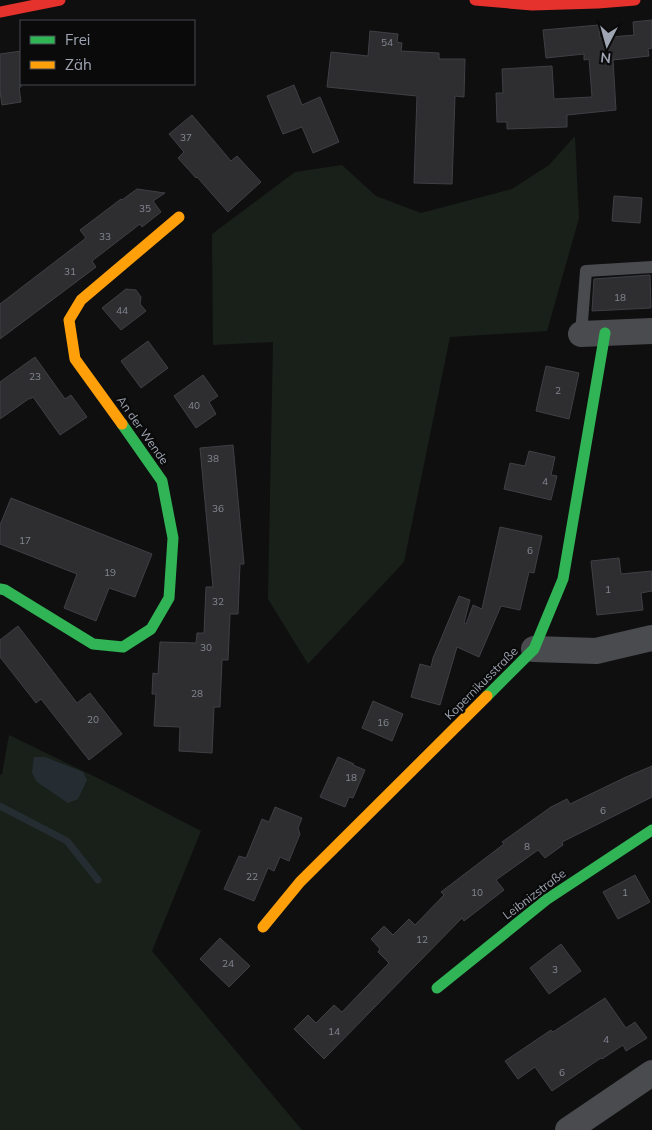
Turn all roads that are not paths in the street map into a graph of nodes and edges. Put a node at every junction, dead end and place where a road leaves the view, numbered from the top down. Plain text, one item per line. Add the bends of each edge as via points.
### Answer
1 (60, 0) edge
2 (475, 0) edge
3 (635, 0) edge
4 (598, 2) edge
5 (0, 12) edge
6 (179, 217) dead end
7 (652, 267) edge
8 (652, 331) edge
9 (593, 333) junction
10 (0, 589) edge
11 (652, 638) edge
12 (534, 649) junction
13 (652, 830) edge
14 (263, 927) dead end
15 (437, 988) dead end
16 (652, 1073) edge
17 (568, 1130) edge

1 - 5 street
2 - 4 street via 532,5
3 - 4 street
6 - 10 street, An der Wende via 81,300 69,320 75,360 162,481 173,538 170,598 151,629 122,647 93,644
7 - 9 lane via 586,272
8 - 9 street
9 - 12 street, Kopernikusstraße via 563,580
11 - 12 street via 596,651
12 - 14 street, Kopernikusstraße via 300,882
13 - 15 street, Leibnizstraße via 546,900
16 - 17 street

